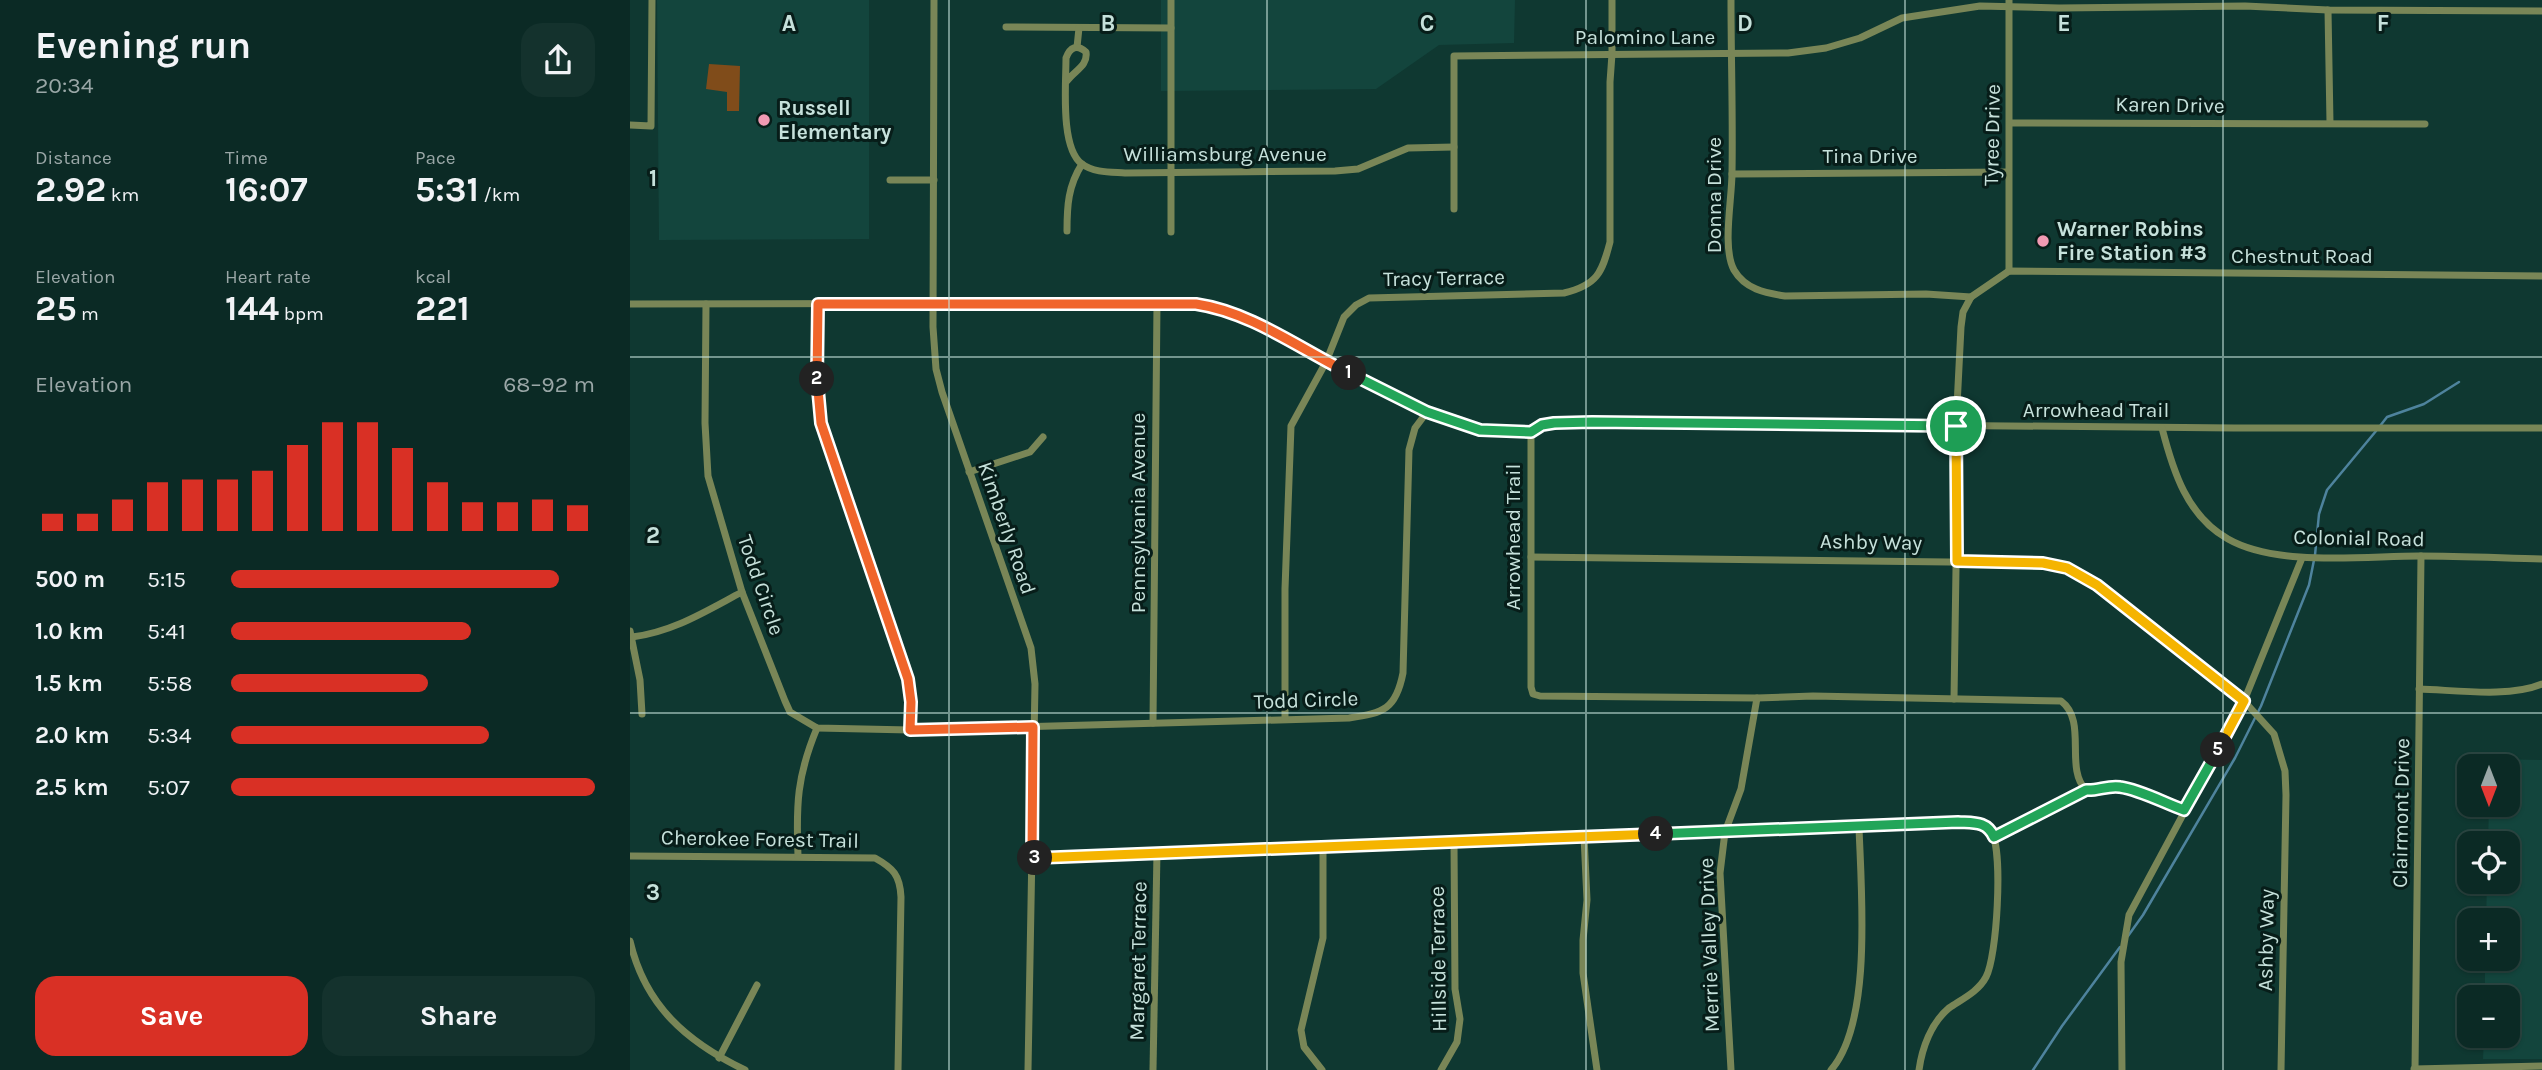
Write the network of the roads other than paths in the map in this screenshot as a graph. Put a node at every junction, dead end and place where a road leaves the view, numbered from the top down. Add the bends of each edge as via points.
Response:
1 (652, 0) edge
2 (934, 0) edge
3 (1171, 0) edge
4 (1612, 0) edge
5 (1731, 0) edge
6 (2009, 3) edge
7 (2328, 10) junction
8 (2542, 10) edge
9 (1006, 27) dead end
10 (1079, 28) junction
11 (1171, 28) junction
12 (1077, 47) junction
13 (1612, 54) junction
14 (1731, 55) junction
15 (1067, 81) junction
16 (2010, 123) junction
17 (2330, 123) junction
18 (2425, 124) dead end
19 (630, 125) edge
20 (1454, 148) junction
21 (1082, 164) junction
22 (1171, 172) junction
23 (2008, 172) junction
24 (1732, 174) junction
25 (890, 180) dead end
26 (934, 180) junction
27 (1454, 208) dead end
28 (1067, 231) dead end
29 (1171, 232) dead end
30 (2009, 271) junction
31 (2542, 276) edge
32 (1970, 297) junction
33 (1157, 303) junction
34 (630, 304) edge
35 (706, 304) junction
36 (818, 304) junction
37 (933, 305) junction
38 (1326, 362) junction
39 (1427, 412) junction
40 (1956, 426) junction
41 (2162, 428) junction
42 (2542, 428) edge
43 (1531, 432) junction
44 (1043, 437) dead end
45 (969, 472) junction
46 (2421, 556) junction
47 (1531, 557) junction
48 (2302, 558) junction
49 (2542, 559) edge
50 (1957, 561) junction
51 (742, 592) junction
52 (631, 634) edge
53 (2542, 684) edge
54 (2419, 689) junction
55 (1757, 698) junction
56 (1954, 699) junction
57 (2244, 701) junction
58 (642, 714) dead end
59 (1285, 719) junction
60 (1153, 723) junction
61 (1033, 727) junction
62 (817, 728) junction
63 (910, 730) junction
64 (2086, 790) junction
65 (2184, 810) junction
66 (1859, 827) junction
67 (1726, 832) junction
68 (1584, 836) junction
69 (1994, 837) junction
70 (1454, 843) junction
71 (1323, 846) junction
72 (1157, 852) junction
73 (630, 856) edge
74 (798, 856) junction
75 (1032, 858) junction
76 (630, 941) edge
77 (757, 985) dead end
78 (719, 1058) junction
79 (2542, 1066) edge
80 (2414, 1069) edge
81 (745, 1070) edge
82 (898, 1070) edge
83 (1028, 1070) edge
84 (1153, 1070) edge
85 (1322, 1070) edge
86 (1441, 1070) edge
87 (1597, 1070) edge
88 (1731, 1070) edge
89 (1831, 1070) edge
90 (1919, 1070) edge
91 (2122, 1070) edge
92 (2281, 1070) edge

1 - 19 street via 651,126
2 - 26 street, Kimberly Road
3 - 11 street
4 - 13 street, Tracy Terrace
5 - 14 street, Donna Drive
6 - 7 street, Palomino Lane via 2059,8
6 - 14 street, Palomino Lane via 1902,18 1826,48
6 - 16 street, Tyree Drive
7 - 8 street, Palomino Lane
7 - 17 street
9 - 10 street
10 - 11 street
10 - 12 street
11 - 22 street
12 - 15 street via 1068,51
12 - 15 street via 1086,51 1087,58
13 - 14 street, Palomino Lane
13 - 20 street, Palomino Lane via 1454,56
13 - 38 street, Tracy Terrace via 1610,242 1595,280 1564,293 1369,298 1344,317
14 - 24 street, Donna Drive
15 - 21 street via 1067,132 1070,148
16 - 17 street, Karen Drive
16 - 23 street, Tyree Drive
17 - 18 street, Karen Drive
20 - 22 street, Williamsburg Avenue via 1408,148 1358,169 1335,171
20 - 27 street
21 - 22 street, Williamsburg Avenue via 1112,172
21 - 28 street via 1070,186
22 - 29 street
23 - 24 street, Tina Drive
23 - 30 street, Tyree Drive
24 - 32 street, Donna Drive via 1729,252 1734,270 1750,288 1785,296
25 - 26 street
26 - 37 street, Kimberly Road
30 - 31 street, Chestnut Road
30 - 32 street
32 - 40 street via 1961,327
33 - 37 street
33 - 38 street via 1213,307 1269,330
33 - 60 street, Pennsylvania Avenue
34 - 35 street
35 - 36 street
35 - 51 street, Todd Circle via 708,476
36 - 37 street
36 - 63 street via 821,423 908,679
37 - 45 street, Kimberly Road via 936,369
38 - 39 street
38 - 59 street, Tracy Terrace via 1291,426
39 - 43 street via 1480,430
39 - 59 street, Todd Circle via 1415,428 1409,450 1405,637 1399,692 1391,705 1374,714
40 - 41 street, Arrowhead Trail
40 - 43 street, Arrowhead Trail via 1592,422 1554,423
40 - 50 street
41 - 42 street, Arrowhead Trail
41 - 48 street, Colonial Road via 2185,497 2214,528 2244,547
43 - 47 street, Arrowhead Trail
44 - 45 street via 1030,452
45 - 61 street, Kimberly Road via 1031,648
46 - 48 street, Colonial Road
46 - 49 street, Colonial Road
46 - 54 street, Clairmont Drive
47 - 50 street, Ashby Way
47 - 55 street, Arrowhead Trail via 1533,694
48 - 57 street
50 - 56 street
50 - 57 street, Ashby Way via 2067,568 2097,585
51 - 52 street via 673,629 654,635
51 - 62 street, Todd Circle via 790,712
52 - 58 street
53 - 54 street via 2510,690
54 - 80 street, Clairmont Drive
55 - 56 street, Arrowhead Trail
55 - 67 street, Merrie Valley Drive via 1741,789
56 - 64 street, Arrowhead Trail via 2061,701 2073,716 2078,777
57 - 65 street
57 - 92 street, Ashby Way via 2274,734 2285,771
59 - 60 street, Todd Circle
60 - 61 street, Todd Circle
61 - 63 street, Todd Circle
61 - 75 street, Kimberly Road
62 - 63 street, Todd Circle
62 - 74 street via 800,781
64 - 65 street via 2120,787
64 - 69 street
65 - 91 street via 2129,915 2121,962
66 - 67 street
66 - 69 street via 1980,823 1989,827
66 - 89 street via 1862,955 1850,1034
67 - 68 street
67 - 88 street, Merrie Valley Drive via 1720,873
68 - 70 street
68 - 87 street via 1583,973
69 - 90 street via 1996,940 1986,978 1931,1029
70 - 71 street
70 - 86 street, Hillside Terrace via 1455,989 1460,1018 1457,1042
71 - 72 street
71 - 85 street via 1323,938 1301,1030 1304,1047
72 - 75 street
72 - 84 street, Margaret Terrace
73 - 74 street, Cherokee Forest Trail
74 - 82 street, Cherokee Forest Trail via 875,858 897,874 901,897
75 - 83 street, Kimberly Road
76 - 78 street via 649,992 666,1015
77 - 78 street
78 - 81 street
79 - 80 street

